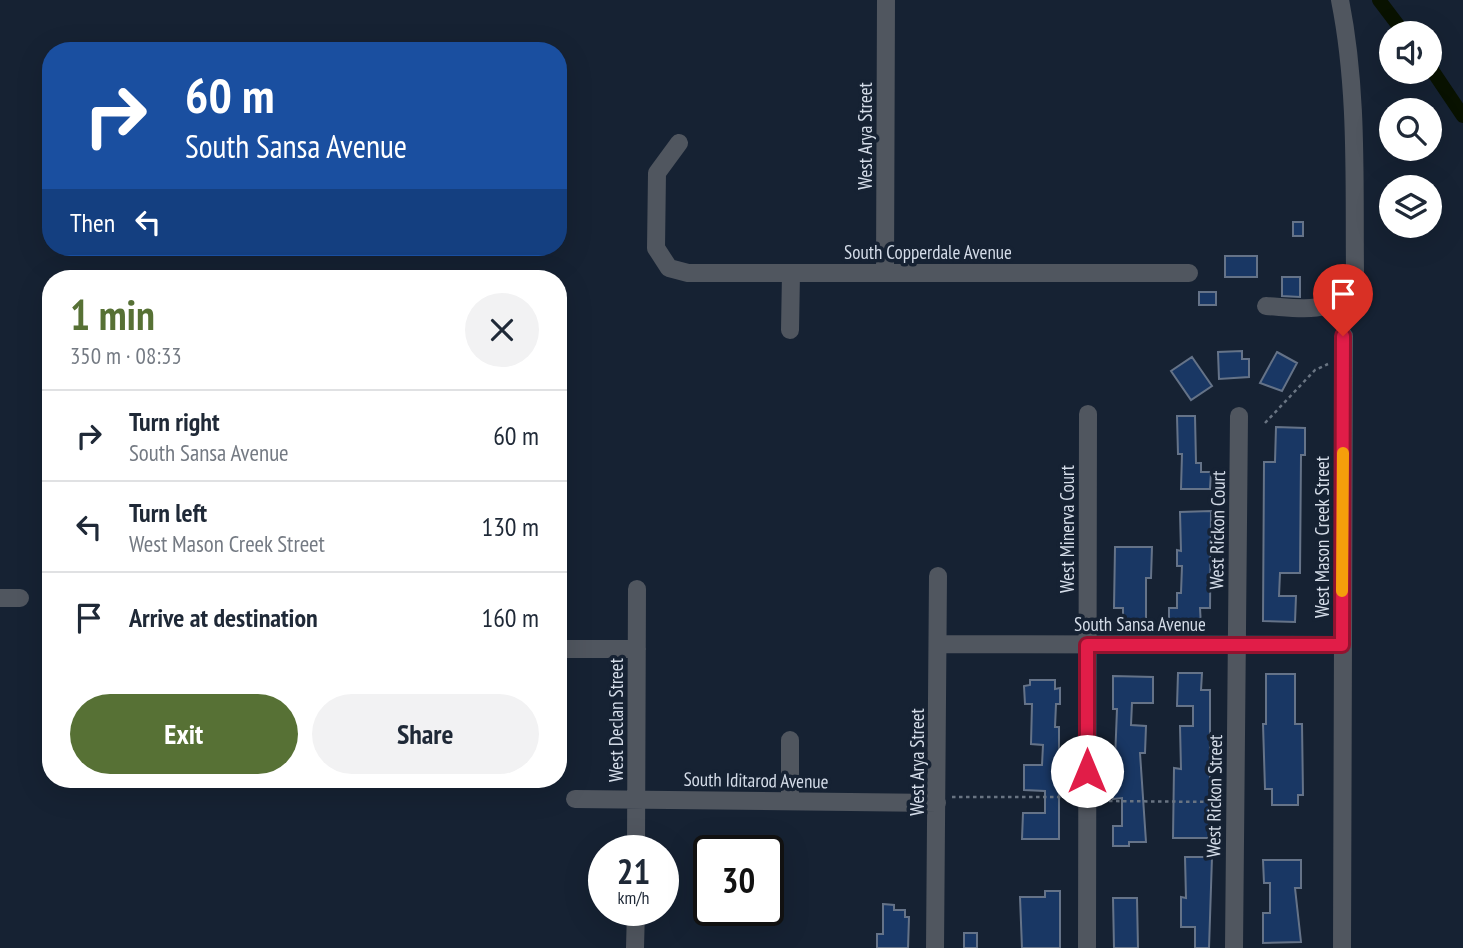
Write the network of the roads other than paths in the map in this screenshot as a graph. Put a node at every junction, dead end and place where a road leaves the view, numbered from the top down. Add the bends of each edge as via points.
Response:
1 (886, 0) edge
2 (1340, 0) edge
3 (679, 143) dead end
4 (791, 273) junction
5 (885, 273) junction
6 (1189, 273) dead end
7 (1266, 306) dead end
8 (790, 330) dead end
9 (1343, 336) dead end
10 (1088, 414) dead end
11 (1239, 416) dead end
12 (939, 576) dead end
13 (637, 589) dead end
14 (0, 598) edge
15 (20, 598) dead end
16 (938, 644) junction
17 (1087, 645) junction
18 (1237, 645) junction
19 (1342, 645) junction
20 (567, 649) edge
21 (637, 649) junction
22 (790, 740) dead end
23 (575, 799) dead end
24 (636, 800) junction
25 (790, 801) junction
26 (937, 803) junction
27 (636, 835) edge
28 (636, 926) edge
29 (635, 948) edge
30 (935, 948) edge
31 (1087, 948) edge
32 (1234, 948) edge
33 (1342, 948) edge

1 - 5 street, West Arya Street
2 - 7 street via 1354,108 1355,272 1345,293 1329,305
3 - 4 street, South Copperdale Avenue via 657,173 656,248 668,268 688,273
4 - 5 street, South Copperdale Avenue
4 - 8 street
5 - 6 street, South Copperdale Avenue
9 - 19 street, West Mason Creek Street
10 - 17 street, West Minerva Court
11 - 18 street, West Rickon Court
12 - 16 street, West Arya Street
13 - 21 street, West Declan Street
14 - 15 street
16 - 17 street, South Sansa Avenue
16 - 26 street, West Arya Street
17 - 18 street, South Sansa Avenue
17 - 31 street, West Minerva Court
18 - 19 street, South Sansa Avenue
18 - 32 street, West Rickon Street
19 - 33 street, West Mason Creek Street
20 - 21 street
21 - 24 street, West Declan Street
22 - 25 street
23 - 24 street, South Iditarod Avenue
24 - 25 street, South Iditarod Avenue
24 - 27 street, West Declan Street
25 - 26 street, South Iditarod Avenue
26 - 30 street, West Arya Street
28 - 29 street

